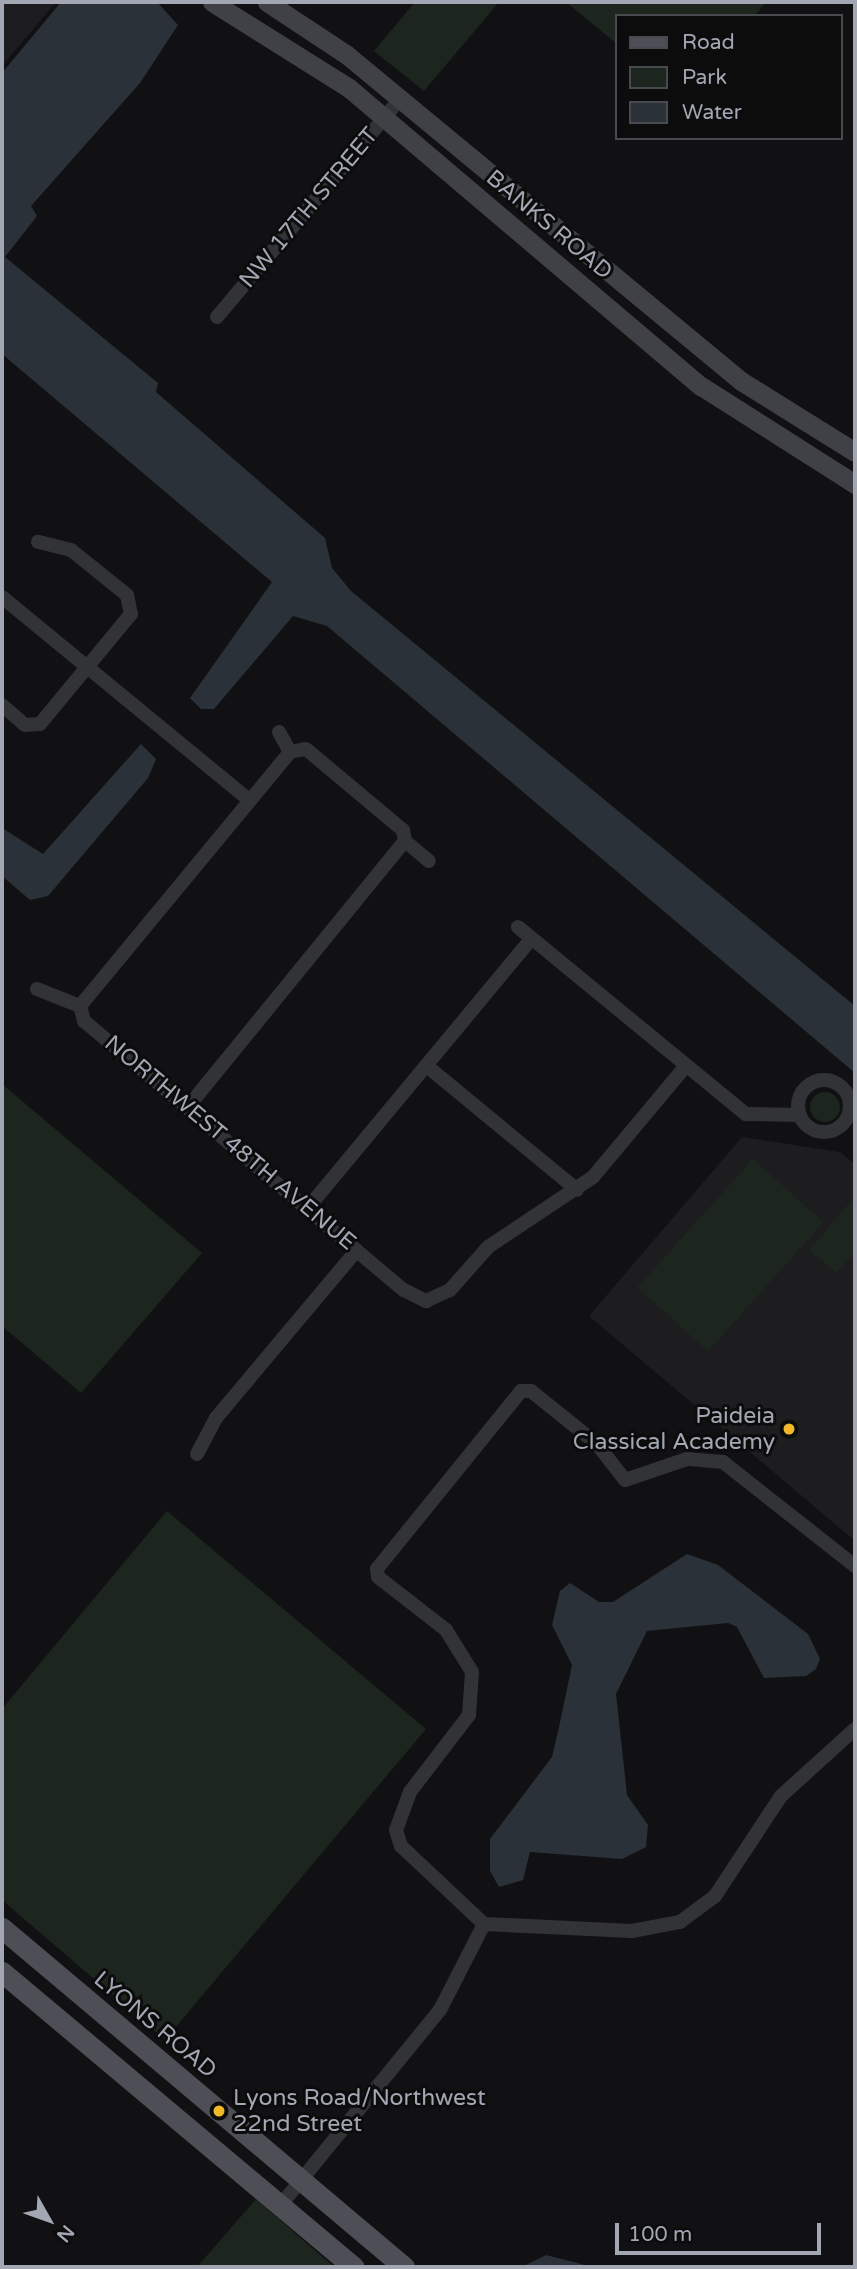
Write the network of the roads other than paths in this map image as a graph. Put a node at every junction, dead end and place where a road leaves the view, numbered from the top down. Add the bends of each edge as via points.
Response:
1 (212, 2) edge
2 (267, 2) edge
3 (401, 99) junction
4 (385, 118) junction
5 (217, 317) dead end
6 (855, 452) edge
7 (855, 484) edge
8 (38, 542) dead end
9 (2, 597) edge
10 (88, 669) junction
11 (2, 705) edge
12 (279, 732) dead end
13 (290, 752) junction
14 (248, 799) junction
15 (405, 841) junction
16 (429, 861) dead end
17 (518, 927) dead end
18 (531, 939) junction
19 (37, 989) dead end
20 (80, 1006) junction
21 (428, 1067) junction
22 (685, 1067) junction
23 (187, 1108) junction
24 (800, 1115) junction
25 (851, 1121) edge
26 (577, 1190) junction
27 (307, 1209) junction
28 (357, 1251) junction
29 (197, 1454) dead end
30 (855, 1566) edge
31 (855, 1729) edge
32 (484, 1924) junction
33 (2, 1928) edge
34 (2, 1972) edge
35 (301, 2182) junction
36 (281, 2206) junction
37 (353, 2267) edge
38 (404, 2267) edge

1 - 4 street, BANKS ROAD via 293,48
2 - 3 street, BANKS ROAD
3 - 4 street, NW 17TH STREET
3 - 6 street, BANKS ROAD via 741,381
4 - 5 street, NW 17TH STREET
4 - 7 street, BANKS ROAD via 701,386
8 - 10 street via 71,550 127,595 131,614
9 - 10 street
10 - 11 street via 40,724 25,725
10 - 14 street
12 - 13 street
13 - 14 street
13 - 15 street via 306,749 403,830
14 - 20 street
15 - 16 street
15 - 23 street
17 - 18 street
18 - 21 street
18 - 22 street
19 - 20 street
20 - 23 street, NORTHWEST 48TH AVENUE via 83,1021
21 - 26 street
21 - 27 street
22 - 24 street via 746,1114
22 - 26 street
23 - 27 street, NORTHWEST 48TH AVENUE
24 - 25 street via 820,1132
24 - 25 street via 800,1093 823,1079 846,1091
26 - 28 street, NORTHWEST 48TH AVENUE via 518,1225 450,1290 426,1301
27 - 28 street, NORTHWEST 48TH AVENUE
28 - 29 street via 216,1418
30 - 32 street via 723,1462 687,1459 625,1480 597,1444 531,1391 521,1391 377,1569 455,1640 472,1672 469,1715 410,1792 396,1830 401,1846
31 - 32 street via 782,1796 715,1896 680,1922 632,1931
32 - 35 street via 440,2010
33 - 35 main road, LYONS ROAD
34 - 36 main road
35 - 36 street
35 - 38 main road, LYONS ROAD
36 - 37 main road

